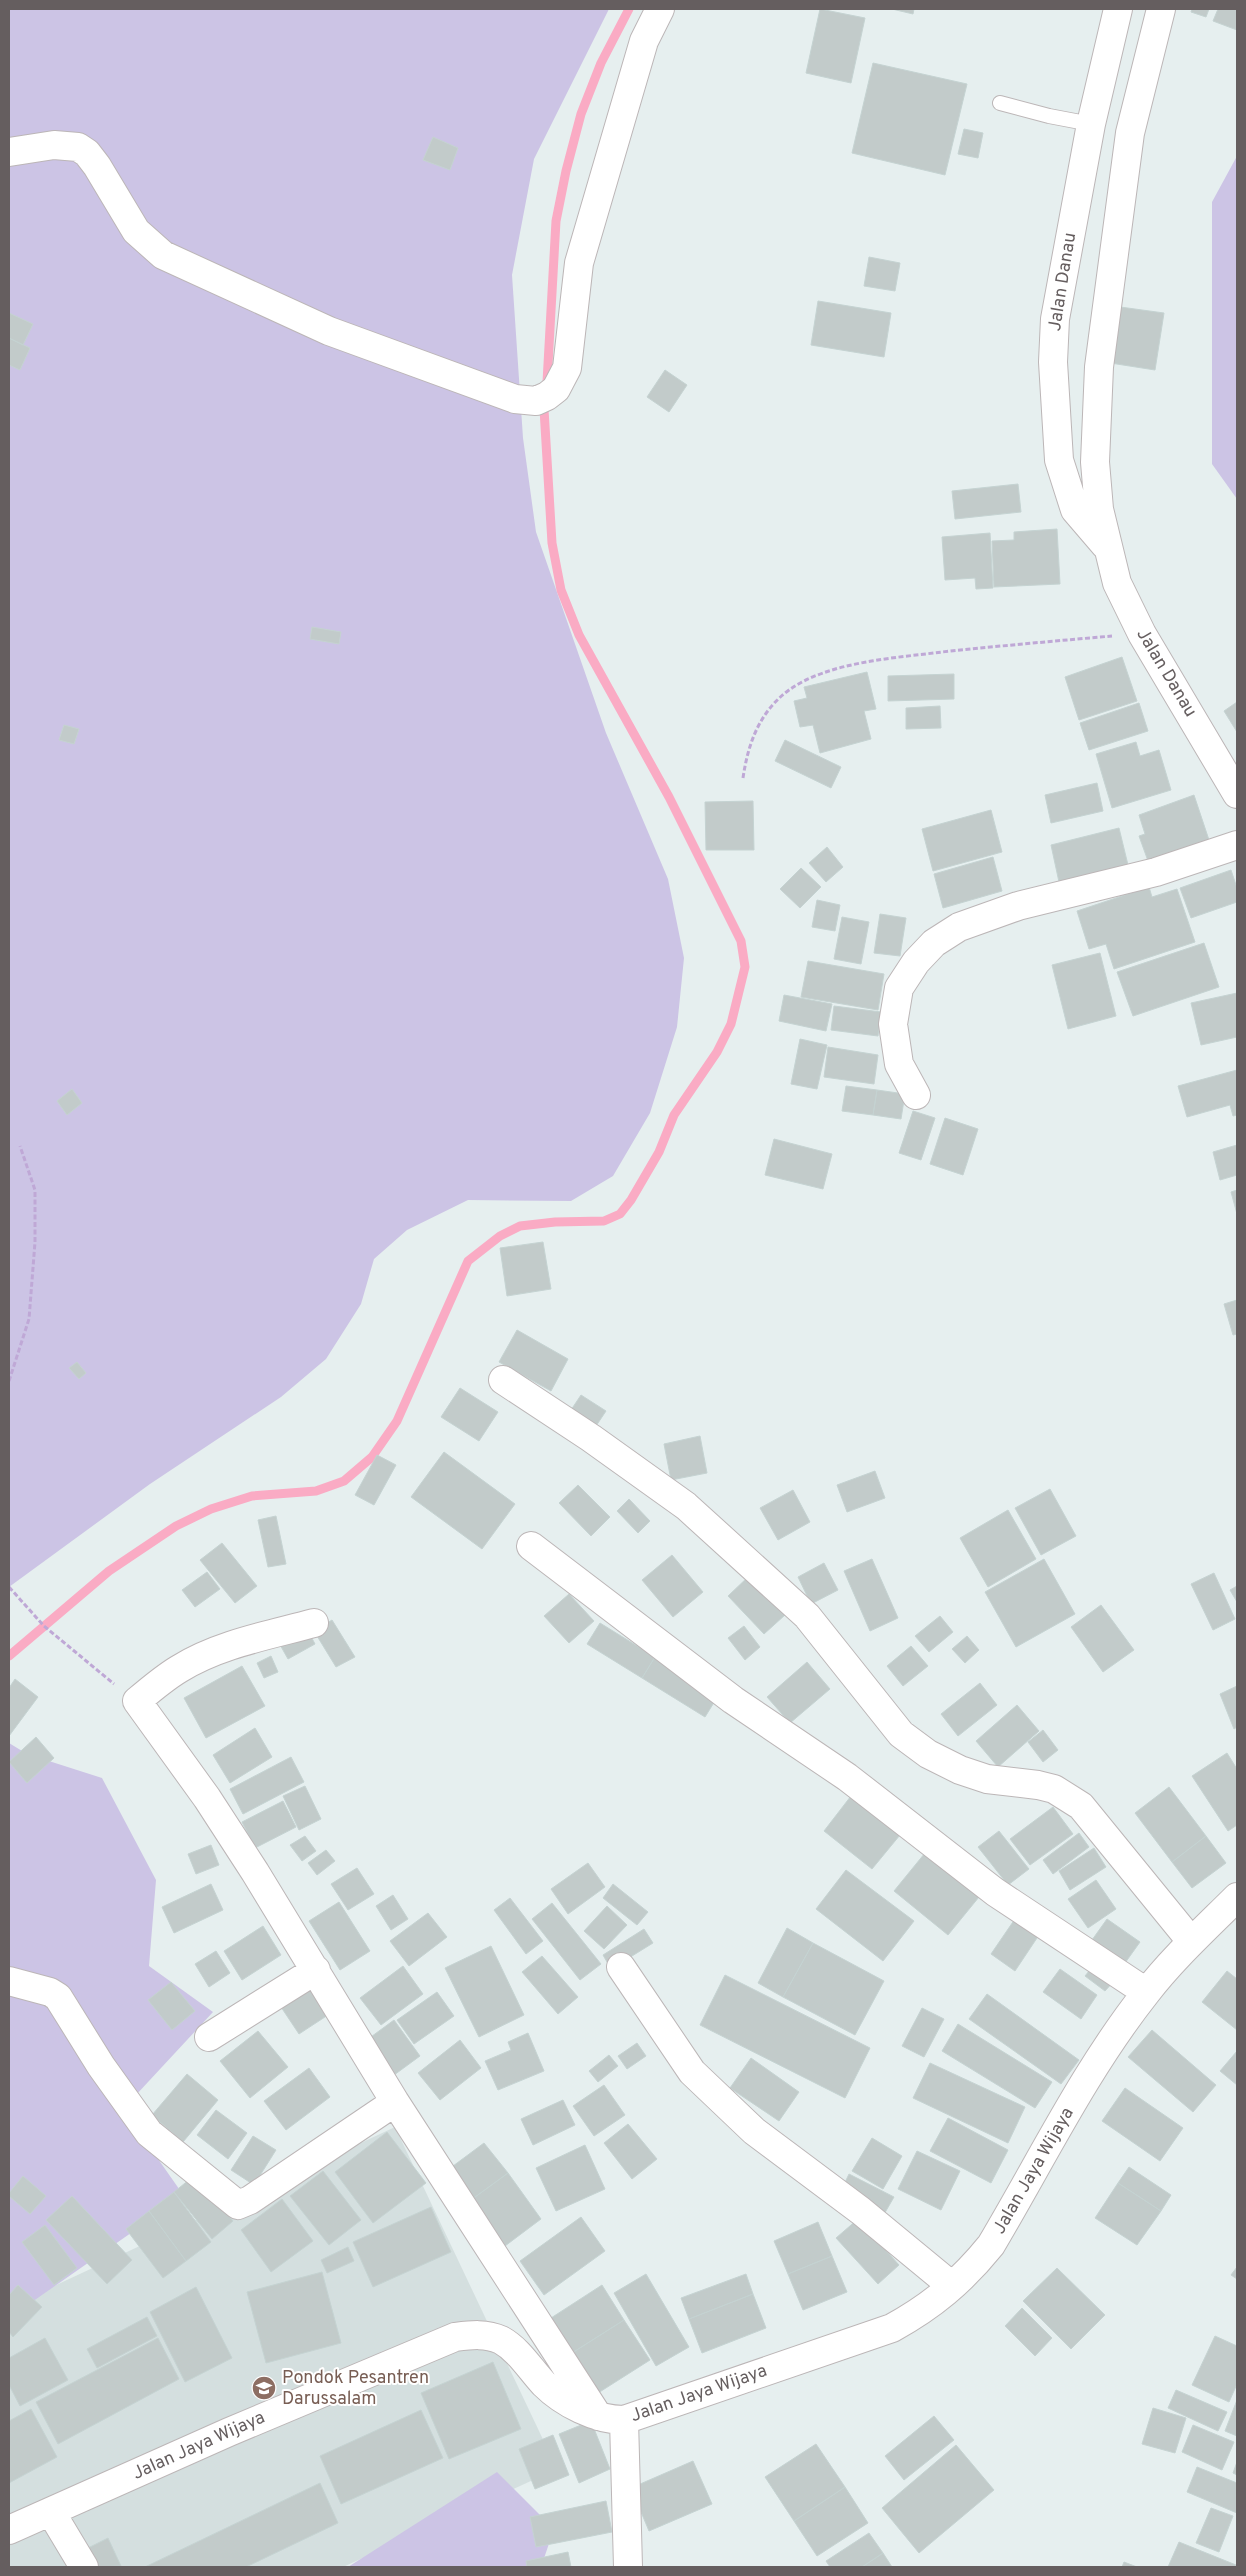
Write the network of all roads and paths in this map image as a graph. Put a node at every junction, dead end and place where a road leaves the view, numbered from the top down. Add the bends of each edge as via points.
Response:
1 (660, 9) edge
2 (1118, 9) edge
3 (1161, 9) edge
4 (1000, 103) dead end
5 (1092, 124) junction
6 (9, 152) edge
7 (1106, 546) junction
8 (1142, 634) junction
9 (743, 778) dead end
10 (1237, 794) edge
11 (1237, 845) edge
12 (916, 1095) dead end
13 (20, 1146) dead end
14 (503, 1380) dead end
15 (9, 1381) edge
16 (531, 1546) dead end
17 (9, 1587) edge
18 (314, 1623) dead end
19 (137, 1701) junction
20 (1237, 1897) edge
21 (1192, 1941) junction
22 (621, 1967) dead end
23 (316, 1970) junction
24 (9, 1981) edge
25 (1146, 1992) junction
26 (209, 2037) dead end
27 (395, 2102) junction
28 (952, 2286) junction
29 (611, 2418) junction
30 (51, 2512) junction
31 (9, 2530) edge
32 (84, 2567) edge
33 (628, 2567) edge

1 - 6 street via 644,41 579,263 567,368 556,389 536,401 515,399 329,331 163,255 136,231 98,166 78,148 54,145
2 - 5 street, Jalan Danau
3 - 7 street, Jalan Danau via 1130,133 1099,367 1096,462 1099,509
4 - 5 lane
5 - 7 street, Jalan Danau via 1055,319 1053,362 1058,460 1075,510
7 - 8 street, Jalan Danau via 1116,584
8 - 9 path via 903,657 814,676 788,691 759,723 747,750
8 - 10 street, Jalan Danau
11 - 12 street via 1156,872 1018,906 958,927 934,943 916,962 899,988 893,1024 899,1064
13 - 15 path via 35,1190 35,1242 29,1318
14 - 21 street via 686,1506 807,1616 901,1734 928,1754 987,1779 1054,1789 1081,1806
16 - 25 street via 733,1700 847,1776 995,1892
17 - 19 path via 44,1626
18 - 19 street via 201,1658 181,1668
19 - 23 street via 207,1798
20 - 21 street, Jalan Jaya Wijaya
21 - 25 street, Jalan Jaya Wijaya
22 - 28 street via 692,2072 754,2131 861,2211
23 - 26 street
23 - 27 street
24 - 27 street via 58,1997 101,2066 149,2133 238,2205
25 - 28 street, Jalan Jaya Wijaya via 1114,2037 991,2245
27 - 29 street
28 - 29 street, Jalan Jaya Wijaya via 924,2310 892,2328
29 - 30 street, Jalan Jaya Wijaya via 558,2396 515,2350 500,2340 486,2336 455,2337 229,2432
29 - 33 street
30 - 31 street, Jalan Jaya Wijaya
30 - 32 street

